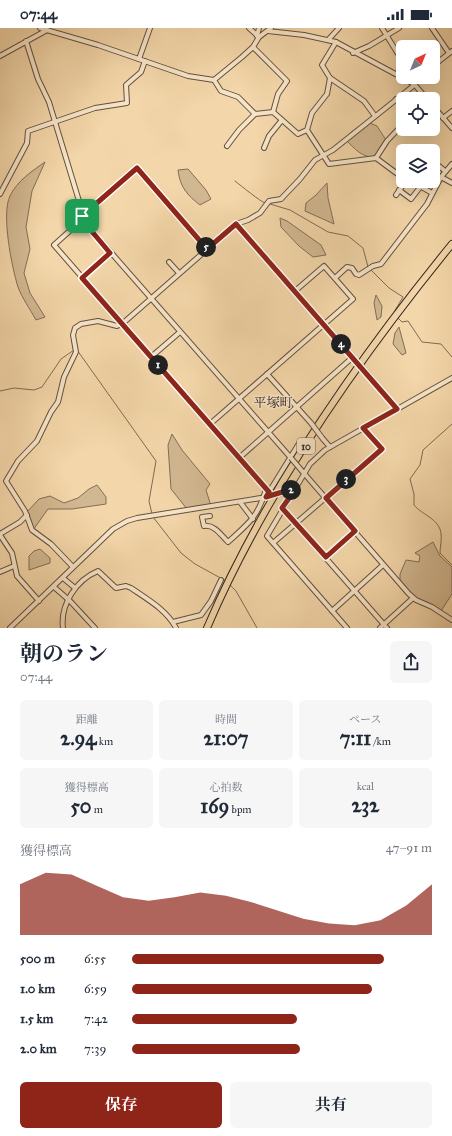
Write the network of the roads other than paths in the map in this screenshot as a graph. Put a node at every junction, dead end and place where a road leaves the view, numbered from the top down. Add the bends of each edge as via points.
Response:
1 (40, 28) edge
2 (150, 28) edge
3 (249, 28) edge
4 (259, 28) edge
5 (271, 28) edge
6 (339, 28) edge
7 (382, 28) edge
8 (399, 28) edge
9 (432, 28) edge
10 (50, 30) edge
11 (266, 32) junction
12 (387, 35) junction
13 (258, 36) junction
14 (328, 40) junction
15 (26, 41) junction
16 (336, 42) junction
17 (253, 47) junction
18 (396, 50) edge
19 (450, 52) edge
20 (353, 53) junction
21 (0, 56) edge
22 (139, 59) junction
23 (440, 60) edge
24 (146, 61) junction
25 (396, 74) edge
26 (330, 78) junction
27 (214, 80) junction
28 (413, 84) edge
29 (415, 84) edge
30 (404, 92) edge
31 (421, 92) edge
32 (396, 99) edge
33 (452, 111) edge
34 (273, 112) junction
35 (255, 114) junction
36 (440, 114) edge
37 (375, 116) junction
38 (443, 118) junction
39 (282, 120) junction
40 (55, 121) junction
41 (452, 128) edge
42 (307, 130) junction
43 (396, 132) edge
44 (227, 146) dead end
45 (264, 148) dead end
46 (324, 156) junction
47 (376, 158) junction
48 (452, 164) edge
49 (440, 167) edge
50 (445, 171) junction
51 (396, 173) edge
52 (441, 177) junction
53 (452, 184) edge
54 (420, 188) edge
55 (424, 188) edge
56 (399, 190) joint
57 (432, 193) junction
58 (0, 194) edge
59 (396, 195) dead end
60 (82, 217) junction
61 (236, 224) junction
62 (452, 244) edge
63 (207, 249) junction
64 (110, 253) junction
65 (169, 262) dead end
66 (179, 273) junction
67 (82, 278) junction
68 (335, 278) junction
69 (295, 291) junction
70 (150, 298) junction
71 (122, 324) junction
72 (324, 324) junction
73 (180, 332) junction
74 (151, 357) junction
75 (354, 359) junction
76 (267, 374) junction
77 (452, 378) edge
78 (238, 399) junction
79 (296, 408) junction
80 (397, 409) junction
81 (210, 424) junction
82 (363, 428) junction
83 (268, 432) junction
84 (298, 445) dead end
85 (330, 446) junction
86 (239, 458) junction
87 (290, 458) junction
88 (303, 472) junction
89 (0, 479) edge
90 (7, 480) junction
91 (292, 489) junction
92 (267, 494) junction
93 (326, 498) junction
94 (240, 502) junction
95 (282, 508) junction
96 (27, 515) junction
97 (210, 516) dead end
98 (253, 519) junction
99 (296, 523) junction
100 (355, 531) junction
101 (0, 534) edge
102 (273, 543) junction
103 (326, 557) junction
104 (383, 565) junction
105 (14, 566) junction
106 (73, 567) junction
107 (0, 572) edge
108 (62, 578) junction
109 (220, 580) dead end
110 (54, 586) junction
111 (75, 588) junction
112 (355, 590) junction
113 (224, 591) junction
114 (413, 598) junction
115 (68, 600) junction
116 (38, 601) junction
117 (332, 610) junction
118 (452, 620) edge
119 (173, 622) junction
120 (386, 626) edge
121 (10, 628) edge
122 (63, 628) edge
123 (95, 628) edge
124 (176, 628) edge
125 (207, 628) edge
126 (211, 628) edge
127 (347, 628) edge
128 (380, 628) edge

1 - 10 street
2 - 22 street
3 - 13 street
4 - 13 street
5 - 11 street
6 - 14 street
7 - 12 street
8 - 12 street
9 - 19 street
10 - 15 street
10 - 22 street
11 - 13 street
11 - 14 street via 277,31
12 - 18 street
12 - 20 street
13 - 17 street
14 - 16 street
15 - 21 street
15 - 40 street via 35,72 46,93
16 - 20 street
16 - 26 street via 322,65
17 - 27 street
17 - 34 street via 287,81 278,94
19 - 23 street
20 - 25 street
22 - 24 street
24 - 27 street via 188,76
24 - 40 street via 141,72 126,85 129,100 127,103 95,108
26 - 37 street via 364,102
26 - 42 street via 327,94 312,113
27 - 35 street via 221,91 238,97
28 - 30 street
29 - 31 street
32 - 37 street
33 - 38 street
34 - 35 street
34 - 39 street
35 - 44 street
36 - 38 street
37 - 46 street
38 - 41 street
39 - 42 street via 298,134
39 - 45 street via 269,136
40 - 58 street via 28,131 27,143
40 - 60 street
42 - 46 street
43 - 47 street
46 - 47 street via 329,164
46 - 61 street via 315,160 281,199 269,201 257,215
47 - 51 street
48 - 50 street
49 - 50 street
50 - 52 street
52 - 53 street
52 - 57 street
54 - 56 street via 412,199
55 - 57 street
56 - 59 street
57 - 68 street via 427,204 381,264 359,275 347,267
60 - 63 street via 137,168
60 - 64 street
60 - 67 street via 54,244
61 - 63 street
61 - 69 street
62 - 113 highway, 10 via 391,321 343,390 272,502
63 - 66 street
64 - 67 street
64 - 70 street
65 - 66 street
66 - 70 street
67 - 71 street
68 - 69 street via 324,266
68 - 72 street via 353,299
69 - 72 street
70 - 71 street
70 - 73 street
71 - 74 street
71 - 90 street via 117,326 98,321 79,324 74,331 75,350 64,377 58,402 39,437 16,464
72 - 75 street
72 - 76 street
73 - 74 street
73 - 78 street
74 - 81 street
75 - 79 street
75 - 80 street, bridge
76 - 78 street
76 - 79 street
77 - 80 street
78 - 81 street
78 - 83 street
79 - 83 street
79 - 85 street, bridge
80 - 82 street
81 - 86 street
82 - 85 street
82 - 93 street via 382,449
83 - 86 street
83 - 87 street
84 - 87 street
85 - 88 street
86 - 92 street
87 - 88 street, bridge
87 - 92 street
88 - 91 street via 298,484
88 - 93 street
89 - 90 street
90 - 96 street
91 - 92 street, bridge
91 - 95 street via 292,494
92 - 94 street
92 - 98 street
93 - 99 street
93 - 100 street
94 - 98 street
94 - 106 street via 132,519 116,527
95 - 99 street
95 - 102 street via 266,536
96 - 101 street via 18,524
96 - 106 street via 32,530 51,544
97 - 98 street via 202,517 204,526 213,527 228,542
99 - 102 street
99 - 103 street
100 - 103 street
100 - 104 street
101 - 105 street via 12,553
102 - 117 street
103 - 112 street
104 - 112 street
104 - 114 street
105 - 107 street
105 - 116 street via 20,580
106 - 108 street
108 - 110 street
108 - 111 street
109 - 119 street via 211,601 201,615
110 - 115 street
110 - 116 street
111 - 115 street
111 - 119 street via 98,571 116,588 128,587 133,590 160,609
112 - 117 street
112 - 120 street
113 - 125 highway, 10
113 - 126 highway
114 - 118 street
114 - 120 street
115 - 122 street via 62,618
115 - 123 street
116 - 121 street
117 - 127 street
119 - 124 street
120 - 128 street

